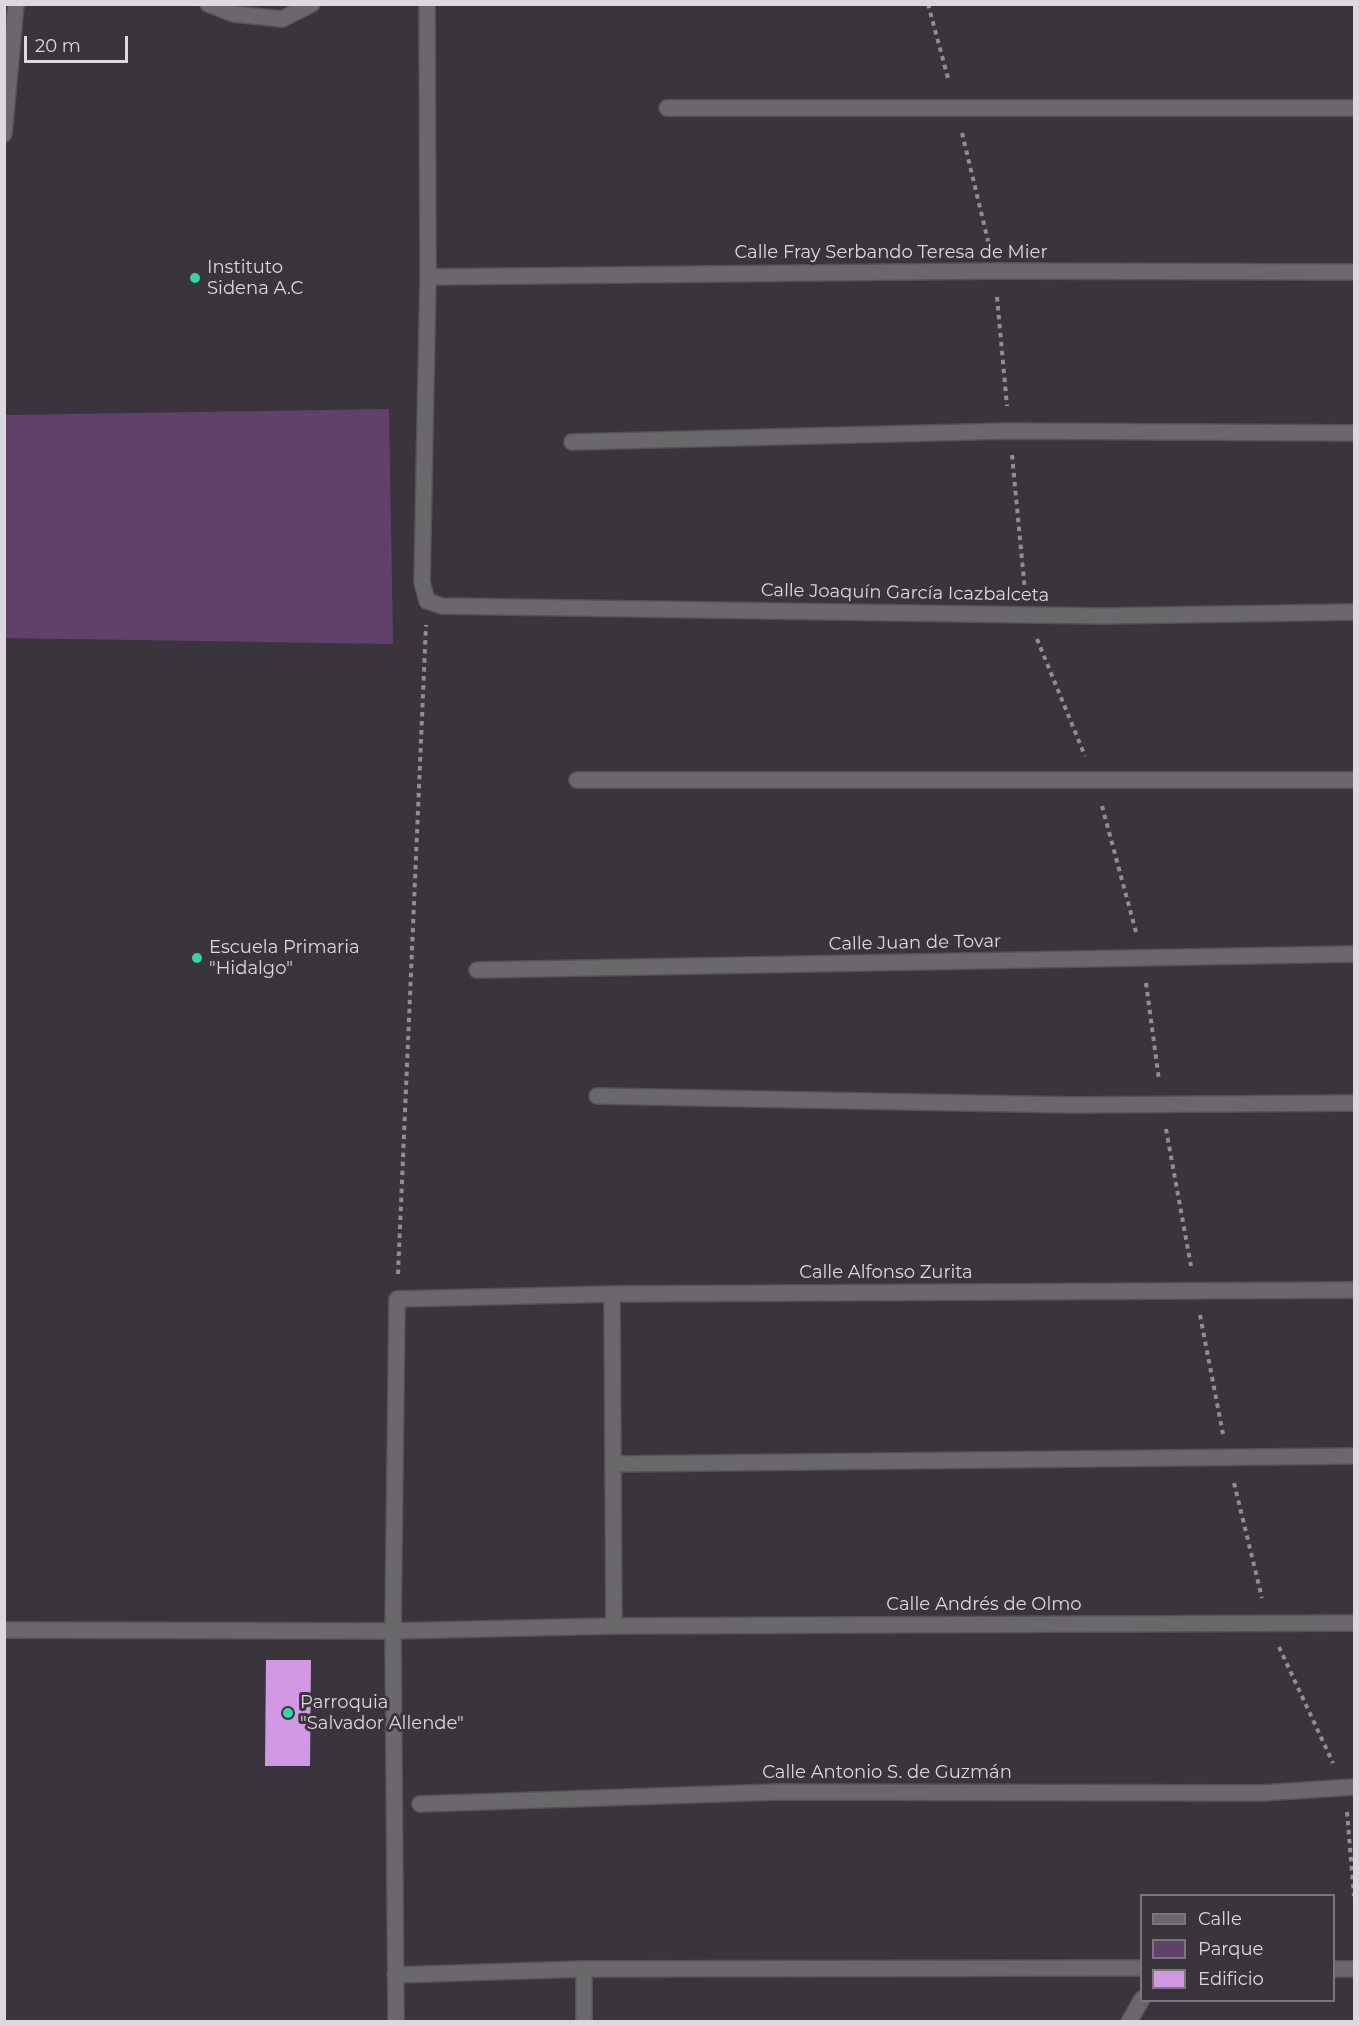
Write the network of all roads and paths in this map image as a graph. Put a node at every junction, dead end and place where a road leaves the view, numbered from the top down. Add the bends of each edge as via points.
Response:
1 (16, 4) edge
2 (208, 4) edge
3 (312, 4) edge
4 (427, 4) edge
5 (928, 4) edge
6 (667, 108) dead end
7 (1354, 108) edge
8 (957, 109) junction
9 (4, 134) edge
10 (995, 271) junction
11 (1354, 272) edge
12 (428, 277) junction
13 (1010, 431) junction
14 (1354, 433) edge
15 (572, 442) dead end
16 (427, 601) junction
17 (1354, 612) edge
18 (1027, 615) junction
19 (577, 780) dead end
20 (1095, 780) junction
21 (1354, 780) edge
22 (1354, 954) edge
23 (1143, 958) junction
24 (477, 970) dead end
25 (597, 1096) dead end
26 (1354, 1103) edge
27 (1162, 1104) junction
28 (1354, 1290) edge
29 (1195, 1291) junction
30 (612, 1294) junction
31 (397, 1299) junction
32 (1354, 1456) edge
33 (1228, 1457) junction
34 (613, 1464) junction
35 (1268, 1623) junction
36 (1354, 1623) edge
37 (614, 1626) junction
38 (4, 1630) edge
39 (393, 1631) junction
40 (1350, 1788) edge
41 (420, 1804) dead end
42 (1354, 1896) edge
43 (1140, 1968) edge
44 (584, 1969) junction
45 (1335, 1969) edge
46 (1354, 1969) edge
47 (395, 1975) junction
48 (1140, 2002) edge
49 (396, 2022) edge
50 (584, 2022) edge
51 (1129, 2022) edge

1 - 9 street
2 - 3 street via 234,14 282,19
4 - 12 street
5 - 8 path
6 - 8 street
7 - 8 street
8 - 10 path
10 - 11 street, Calle Fray Serbando Teresa de Mier
10 - 12 street, Calle Fray Serbando Teresa de Mier
10 - 13 path
12 - 16 street via 422,582
13 - 14 street
13 - 15 street
13 - 18 path
16 - 18 street, Calle Joaquín García Icazbalceta via 454,607
16 - 31 path
17 - 18 street, Calle Joaquín García Icazbalceta
18 - 20 path
19 - 20 street
20 - 21 street
20 - 23 path
22 - 23 street, Calle Juan de Tovar
23 - 24 street, Calle Juan de Tovar
23 - 27 path
25 - 27 street
26 - 27 street
27 - 29 path
28 - 29 street, Calle Alfonso Zurita
29 - 30 street, Calle Alfonso Zurita
29 - 33 path
30 - 31 street, Calle Alfonso Zurita
30 - 34 street
31 - 39 street
32 - 33 street
33 - 34 street
33 - 35 path
34 - 37 street
35 - 36 street, Calle Andrés de Olmo
35 - 37 street, Calle Andrés de Olmo
35 - 40 path
37 - 39 street, Calle Andrés de Olmo
38 - 39 street, Calle Andrés de Olmo
39 - 47 street
40 - 41 street, Calle Antonio S. de Guzmán via 1261,1793 778,1792
40 - 42 path
43 - 44 street
44 - 47 street
44 - 50 street
45 - 46 street
47 - 49 street
48 - 51 street

